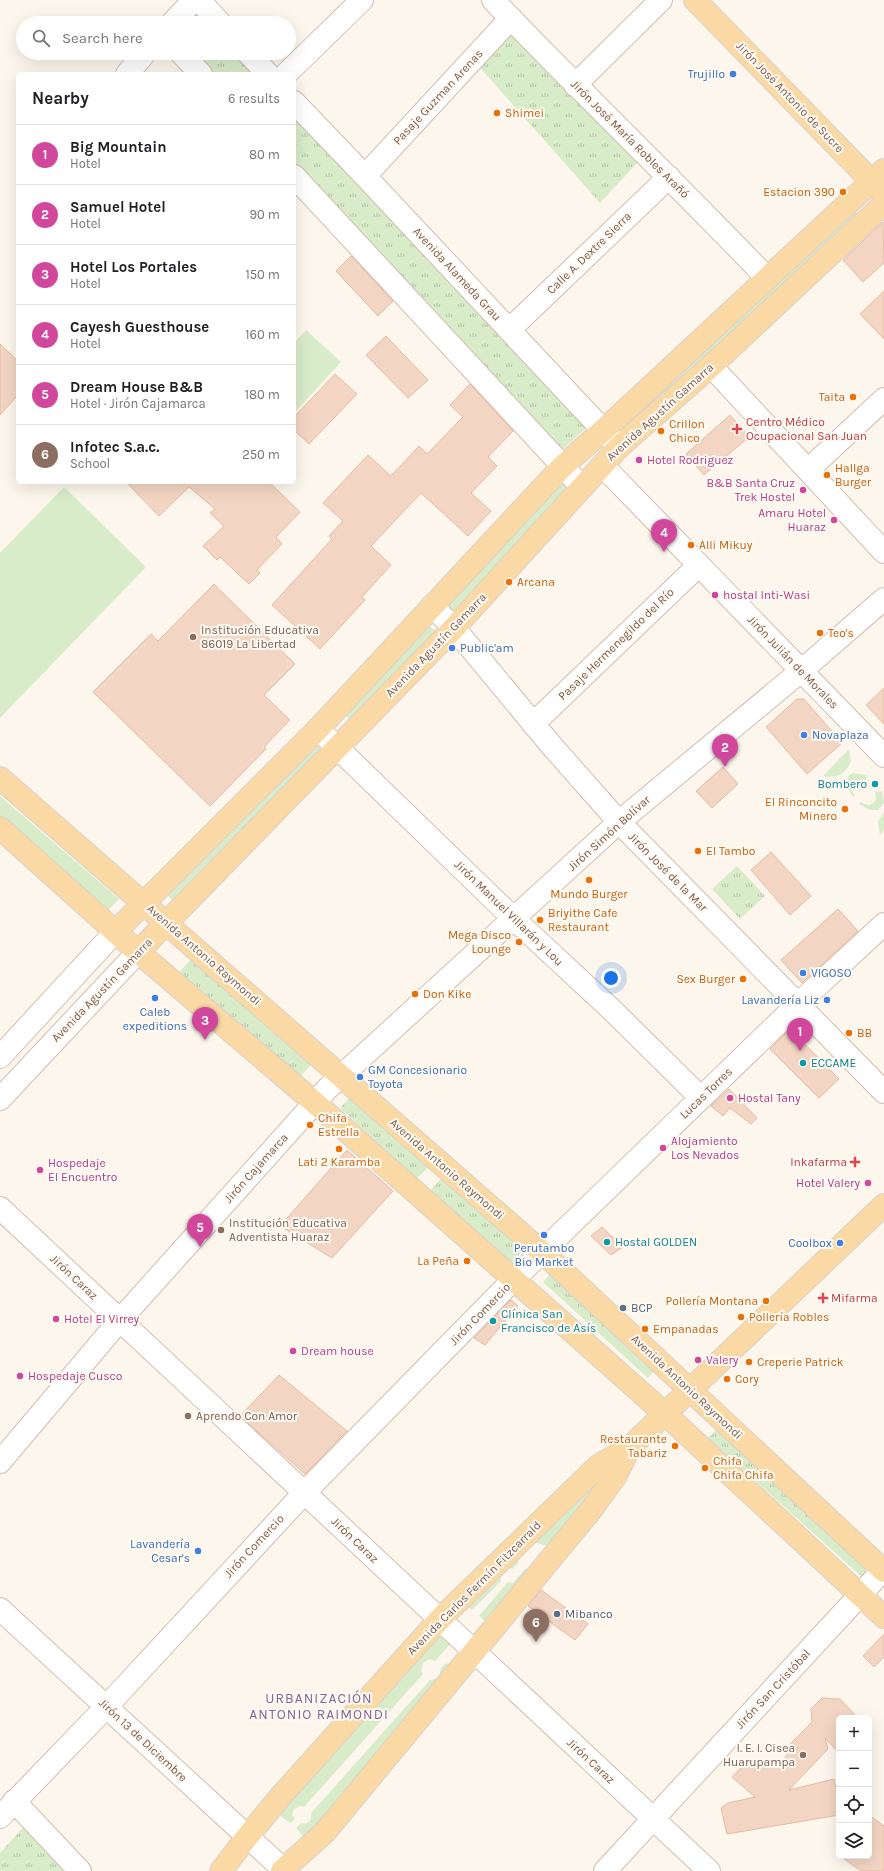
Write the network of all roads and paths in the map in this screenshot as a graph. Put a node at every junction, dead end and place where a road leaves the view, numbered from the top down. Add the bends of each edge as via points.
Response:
1 (194, 0) edge
2 (199, 0) edge
3 (362, 0) edge
4 (494, 0) edge
5 (662, 0) edge
6 (695, 0) edge
7 (179, 16) edge
8 (214, 16) edge
9 (511, 18) junction
10 (139, 60) edge
11 (188, 60) edge
12 (255, 60) edge
13 (129, 72) edge
14 (199, 72) edge
15 (266, 72) edge
16 (288, 72) edge
17 (575, 85) junction
18 (296, 104) edge
19 (366, 176) junction
20 (670, 177) junction
21 (296, 178) edge
22 (880, 182) edge
23 (884, 204) edge
24 (768, 278) junction
25 (509, 330) junction
26 (710, 366) junction
27 (884, 399) edge
28 (604, 430) junction
29 (619, 447) junction
30 (602, 465) junction
31 (562, 467) junction
32 (808, 470) junction
33 (582, 487) junction
34 (884, 552) edge
35 (699, 565) junction
36 (884, 599) edge
37 (432, 606) junction
38 (454, 628) junction
39 (801, 671) junction
40 (533, 724) junction
41 (318, 729) junction
42 (338, 747) junction
43 (884, 756) edge
44 (0, 778) edge
45 (619, 822) junction
46 (0, 828) edge
47 (144, 903) junction
48 (514, 919) junction
49 (166, 922) junction
50 (884, 924) edge
51 (115, 932) junction
52 (138, 952) junction
53 (798, 1004) junction
54 (1, 1053) edge
55 (342, 1075) junction
56 (20, 1076) junction
57 (884, 1092) edge
58 (701, 1098) junction
59 (0, 1099) edge
60 (314, 1102) junction
61 (884, 1205) edge
62 (0, 1208) edge
63 (542, 1252) junction
64 (513, 1280) junction
65 (120, 1320) junction
66 (690, 1390) junction
67 (664, 1413) junction
68 (630, 1447) junction
69 (0, 1462) edge
70 (305, 1492) junction
71 (884, 1570) edge
72 (859, 1595) junction
73 (0, 1609) edge
74 (884, 1618) edge
75 (439, 1620) junction
76 (474, 1652) junction
77 (107, 1706) junction
78 (7, 1809) edge
79 (653, 1818) junction
80 (247, 1837) junction
81 (80, 1871) edge
82 (221, 1871) edge
83 (283, 1871) edge
84 (605, 1871) edge
85 (709, 1871) edge

1 - 7 street
2 - 8 street
3 - 16 street
4 - 9 street, Jirón José María Robles Arañó
5 - 17 street
6 - 22 main road, Jirón José Antonio de Sucre
9 - 17 street, Jirón José María Robles Arañó
9 - 19 street, Pasaje Guzman Arenas
10 - 13 street
11 - 14 street
12 - 15 street
17 - 20 street, Jirón José María Robles Arañó
18 - 19 street, Avenida Alameda Grau
19 - 25 street, Avenida Alameda Grau
20 - 24 street, Jirón José María Robles Arañó
20 - 25 street, Calle A. Dextre Sierra
21 - 31 street
22 - 24 main road, Avenida Agustín Gamarra
23 - 26 main road, Avenida Agustín Gamarra
24 - 28 main road, Avenida Agustín Gamarra
25 - 28 street, Avenida Alameda Grau
26 - 29 main road, Avenida Agustín Gamarra
26 - 32 street
27 - 32 street
28 - 29 street, Avenida Alameda Grau
28 - 31 main road, Avenida Agustín Gamarra
29 - 30 main road, Avenida Agustín Gamarra
30 - 33 main road, Avenida Agustín Gamarra
30 - 35 street, Jirón Julián de Morales
31 - 33 street
31 - 37 main road, Avenida Agustín Gamarra
32 - 34 street
33 - 38 main road, Avenida Agustín Gamarra
35 - 39 street, Jirón Julián de Morales
35 - 40 street, Pasaje Hermenegildo del Río
36 - 39 street, Jirón Simón Bolívar
37 - 38 street, Jirón José de la Mar
37 - 41 main road, Avenida Agustín Gamarra
38 - 40 street, Jirón José de la Mar
38 - 42 main road, Avenida Agustín Gamarra
39 - 43 street, Jirón Julián de Morales
39 - 45 street, Jirón Simón Bolívar
40 - 45 street, Jirón José de la Mar
41 - 42 street, Jirón Manuel Villarán y Lou
41 - 47 main road, Avenida Agustín Gamarra
42 - 48 street, Jirón Manuel Villarán y Lou
42 - 49 main road, Avenida Agustín Gamarra
44 - 47 main road, Avenida Antonio Raymondi
45 - 48 street, Jirón Simón Bolívar
45 - 53 street, Jirón José de la Mar
46 - 51 main road
47 - 49 main road, Avenida Antonio Raymondi
47 - 51 main road, Avenida Agustín Gamarra
48 - 55 street, Jirón Simón Bolívar
48 - 58 street, Jirón Manuel Villarán y Lou via 612,1010
49 - 52 main road, Avenida Agustín Gamarra
49 - 55 main road, Avenida Antonio Raymondi
50 - 53 street, Lucas Torres
51 - 52 main road
51 - 54 street, Avenida Agustín Gamarra
52 - 56 street, Avenida Agustín Gamarra
52 - 60 main road
53 - 57 street, Jirón José de la Mar
53 - 58 street, Lucas Torres
54 - 56 street
55 - 60 street, Jirón Cajamarca
55 - 63 main road, Avenida Antonio Raymondi
56 - 59 street, Avenida Agustín Gamarra
58 - 63 street, Lucas Torres
60 - 64 main road
60 - 65 street, Jirón Cajamarca
61 - 66 main road, Avenida Carlos Fermín Fitzcarrald
62 - 65 street, Jirón Caraz
63 - 64 street, Lucas Torres
63 - 66 main road, Avenida Antonio Raymondi
64 - 67 main road
64 - 70 street, Jirón Comercio
65 - 69 street, Jirón Cajamarca
65 - 70 street, Jirón Caraz
66 - 67 main road, Avenida Carlos Fermín Fitzcarrald
66 - 71 main road, Avenida Antonio Raymondi
67 - 68 main road, Avenida Carlos Fermín Fitzcarrald
67 - 72 main road
68 - 75 main road, Avenida Carlos Fermín Fitzcarrald via 598,1466
68 - 76 main road, Avenida Carlos Fermín Fitzcarrald via 615,1477 591,1510
70 - 75 street, Jirón Caraz
70 - 77 street, Jirón Comercio
71 - 72 street, Jirón San Cristóbal
72 - 74 main road
72 - 79 street, Jirón San Cristóbal
73 - 77 street, Jirón 13 de Diciembre
75 - 76 street, Jirón Caraz
75 - 80 main road, Avenida Carlos Fermín Fitzcarrald
76 - 79 street, Jirón Caraz
76 - 83 main road, Avenida Carlos Fermín Fitzcarrald via 325,1832
77 - 78 street, Jirón Comercio
77 - 80 street, Jirón 13 de Diciembre
78 - 81 street
79 - 84 street, Jirón San Cristóbal
79 - 85 street, Jirón Caraz
80 - 82 main road, Avenida Carlos Fermín Fitzcarrald
80 - 83 street, Jirón 13 de Diciembre

